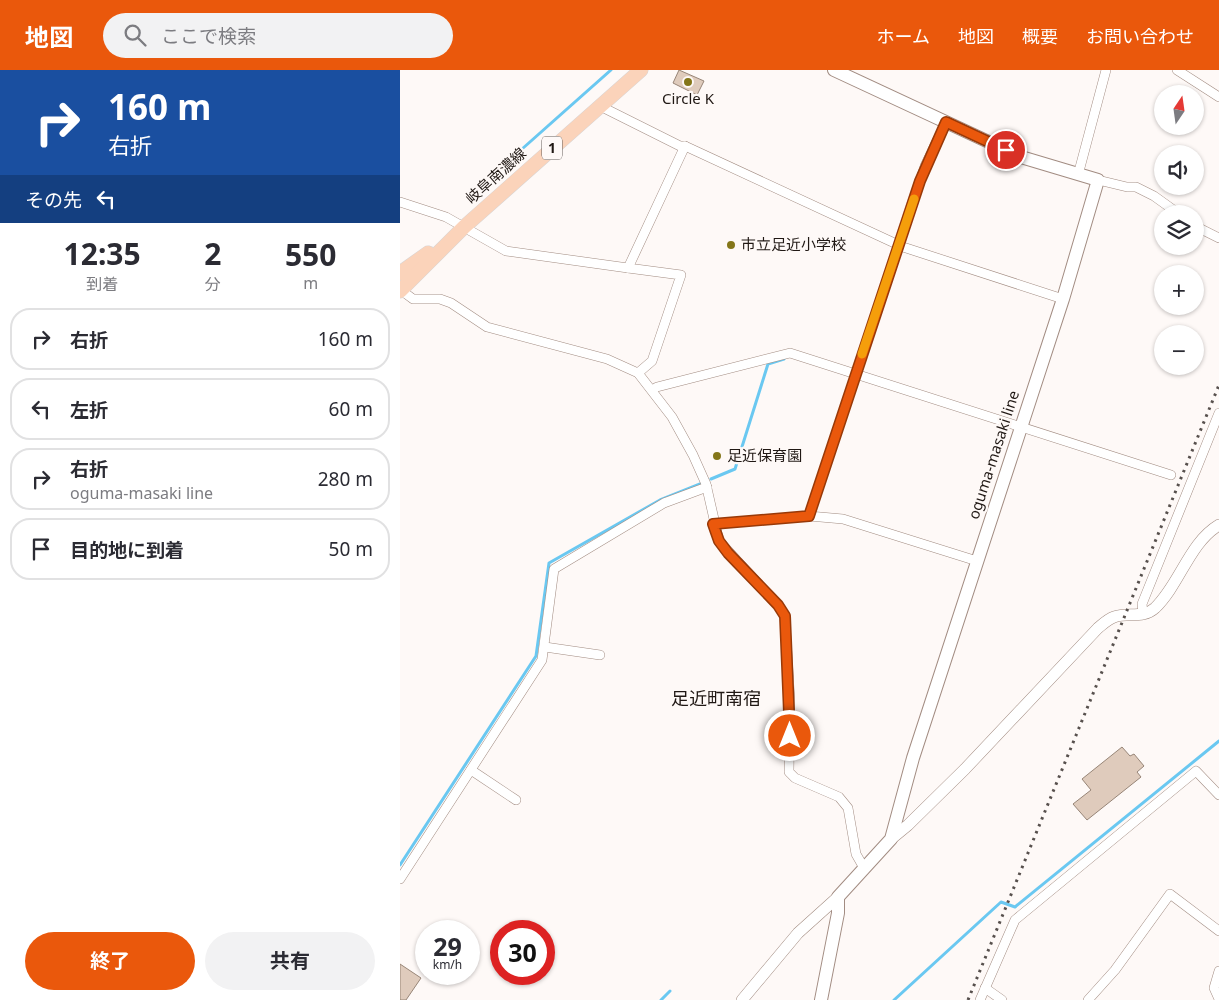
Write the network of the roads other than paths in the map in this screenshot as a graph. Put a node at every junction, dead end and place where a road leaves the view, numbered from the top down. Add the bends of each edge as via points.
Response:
1 (641, 70) edge
2 (834, 70) edge
3 (1106, 70) edge
4 (1177, 70) edge
5 (1219, 97) edge
6 (600, 106) junction
7 (946, 122) junction
8 (685, 146) junction
9 (1078, 175) junction
10 (1098, 180) junction
11 (400, 202) edge
12 (1166, 205) edge
13 (464, 227) junction
14 (1204, 230) edge
15 (1219, 238) edge
16 (898, 244) junction
17 (628, 268) junction
18 (400, 272) edge
19 (400, 291) edge
20 (1063, 299) junction
21 (856, 372) junction
22 (638, 373) junction
23 (652, 390) junction
24 (1219, 413) edge
25 (1021, 426) junction
26 (1171, 475) dead end
27 (707, 488) junction
28 (809, 516) junction
29 (713, 524) junction
30 (1219, 525) edge
31 (977, 560) junction
32 (1143, 614) junction
33 (545, 647) junction
34 (600, 656) dead end
35 (471, 770) junction
36 (1219, 795) edge
37 (516, 800) dead end
38 (891, 839) junction
39 (864, 868) junction
40 (400, 879) edge
41 (838, 897) junction
42 (1219, 931) edge
43 (1219, 971) edge
44 (985, 988) junction
45 (1219, 999) edge
46 (742, 1000) edge
47 (821, 1000) edge
48 (980, 1000) edge
49 (1002, 1000) edge
50 (1088, 1000) edge

1 - 6 main road, 岐阜南濃線 / 1
2 - 7 main road
3 - 9 street
4 - 5 street
6 - 8 street
6 - 13 main road, 岐阜南濃線 / 1
7 - 9 main road via 1021,157
7 - 16 street via 925,166
8 - 16 street
8 - 17 street
9 - 10 main road
10 - 12 street via 1136,187
10 - 20 main road, oguma-masaki line
11 - 13 street via 446,217
13 - 17 street via 506,250
13 - 18 main road, 岐阜南濃線 / 1
13 - 19 main road, 岐阜南濃線 / 1
14 - 15 street
16 - 20 street
16 - 21 street
17 - 22 street via 681,275 652,361
19 - 22 street via 413,298 440,299 451,303 487,327 607,359
20 - 25 main road, oguma-masaki line
21 - 23 street via 790,353
21 - 25 street
21 - 28 street
22 - 23 street
23 - 27 street via 683,436
24 - 32 street via 1142,604
25 - 26 street
25 - 31 main road, oguma-masaki line
27 - 29 street
27 - 33 street via 664,503 554,569
28 - 29 street
28 - 31 street via 843,519
29 - 39 street via 719,541 785,616 790,701 789,772 795,778 838,797 848,808 856,854
30 - 32 street via 1194,552 1160,602
31 - 38 main road, oguma-masaki line via 917,743
32 - 38 street via 1115,617 1098,628 965,769
33 - 34 street
33 - 35 street via 542,660
35 - 37 street
35 - 40 street
36 - 44 street via 1196,771 1062,880 1015,920
38 - 39 main road, oguma-masaki line
39 - 41 main road, oguma-masaki line
41 - 46 street via 798,933
41 - 47 main road
42 - 50 street via 1170,894 1115,970
43 - 45 street via 1214,988
44 - 48 street
44 - 49 street

